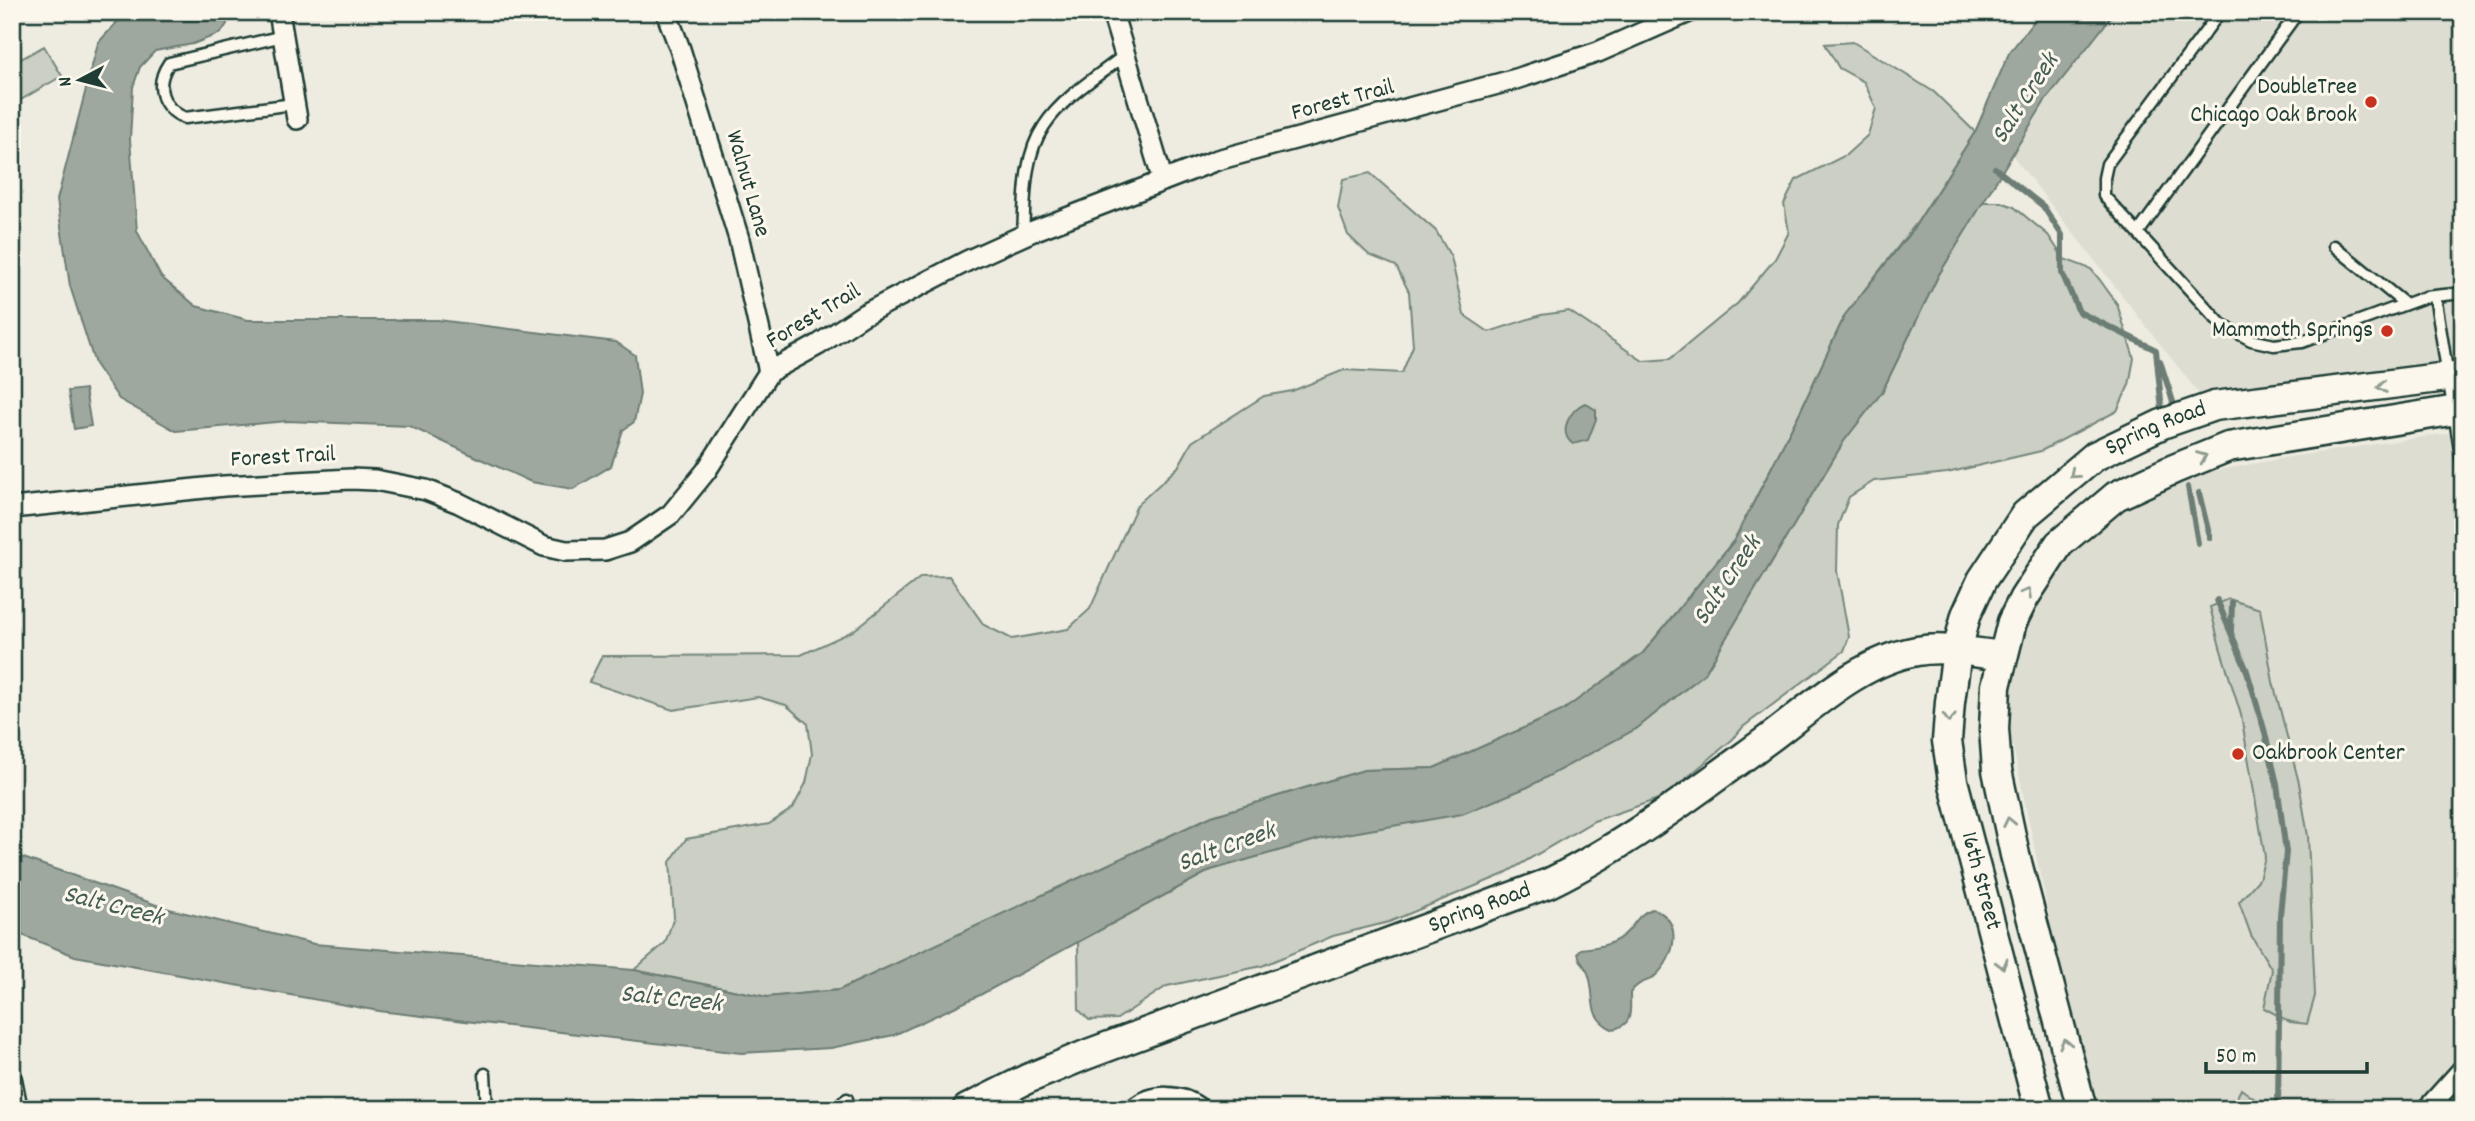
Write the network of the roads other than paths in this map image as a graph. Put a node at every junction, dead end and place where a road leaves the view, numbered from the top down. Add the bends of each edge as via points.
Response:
1 (279, 12) edge
2 (666, 12) edge
3 (1112, 12) edge
4 (1689, 12) edge
5 (2220, 12) edge
6 (2298, 12) edge
7 (283, 36) junction
8 (1125, 55) junction
9 (295, 112) joint
10 (1163, 181) junction
11 (2138, 233) junction
12 (1023, 236) junction
13 (2334, 246) dead end
14 (2463, 293) edge
15 (2435, 296) junction
16 (2405, 304) junction
17 (769, 372) junction
18 (2456, 376) edge
19 (2458, 410) edge
20 (2463, 468) edge
21 (12, 508) edge
22 (1957, 651) junction
23 (2002, 656) junction
24 (2463, 1069) edge
25 (15, 1074) dead end
26 (485, 1074) dead end
27 (848, 1099) dead end
28 (22, 1109) edge
29 (487, 1109) edge
30 (833, 1109) edge
31 (967, 1109) edge
32 (1134, 1109) edge
33 (1200, 1109) edge
34 (2039, 1109) edge
35 (2082, 1109) edge
36 (2427, 1109) edge

1 - 7 street
2 - 17 street, Walnut Lane via 739,239
3 - 8 street
4 - 10 street, Forest Trail via 1552,67 1217,160
5 - 11 lane via 2107,164 2104,196
6 - 11 lane
7 - 9 street
7 - 9 lane via 169,63 162,73 162,97 171,112 185,118
8 - 10 street
8 - 12 lane via 1074,94 1044,125 1026,179
10 - 12 street, Forest Trail
11 - 16 lane via 2221,324 2251,340 2274,345 2302,342
12 - 17 street, Forest Trail via 863,315
13 - 16 lane
14 - 15 lane
15 - 16 lane
15 - 18 lane
17 - 21 street, Forest Trail via 706,471 671,513 630,542 605,550 544,546 426,490 375,480 224,486
18 - 19 lane
18 -> 22 street, Spring Road via 2214,406 2162,424 2095,456 2025,515 1982,580
19 - 20 lane
23 -> 19 street, Spring Road via 2024,598 2059,544 2116,496 2228,447
22 - 23 street, Spring Road
22 - 31 street, Spring Road via 1918,650 1861,672 1659,819 1549,883 1088,1054
22 -> 34 street, 16th Street via 1947,741 1953,781
35 -> 23 street, 16th Street via 1997,770 1994,729
24 - 36 street
25 - 28 lane
26 - 29 lane
27 - 30 lane
32 - 33 street via 1157,1098 1174,1097

